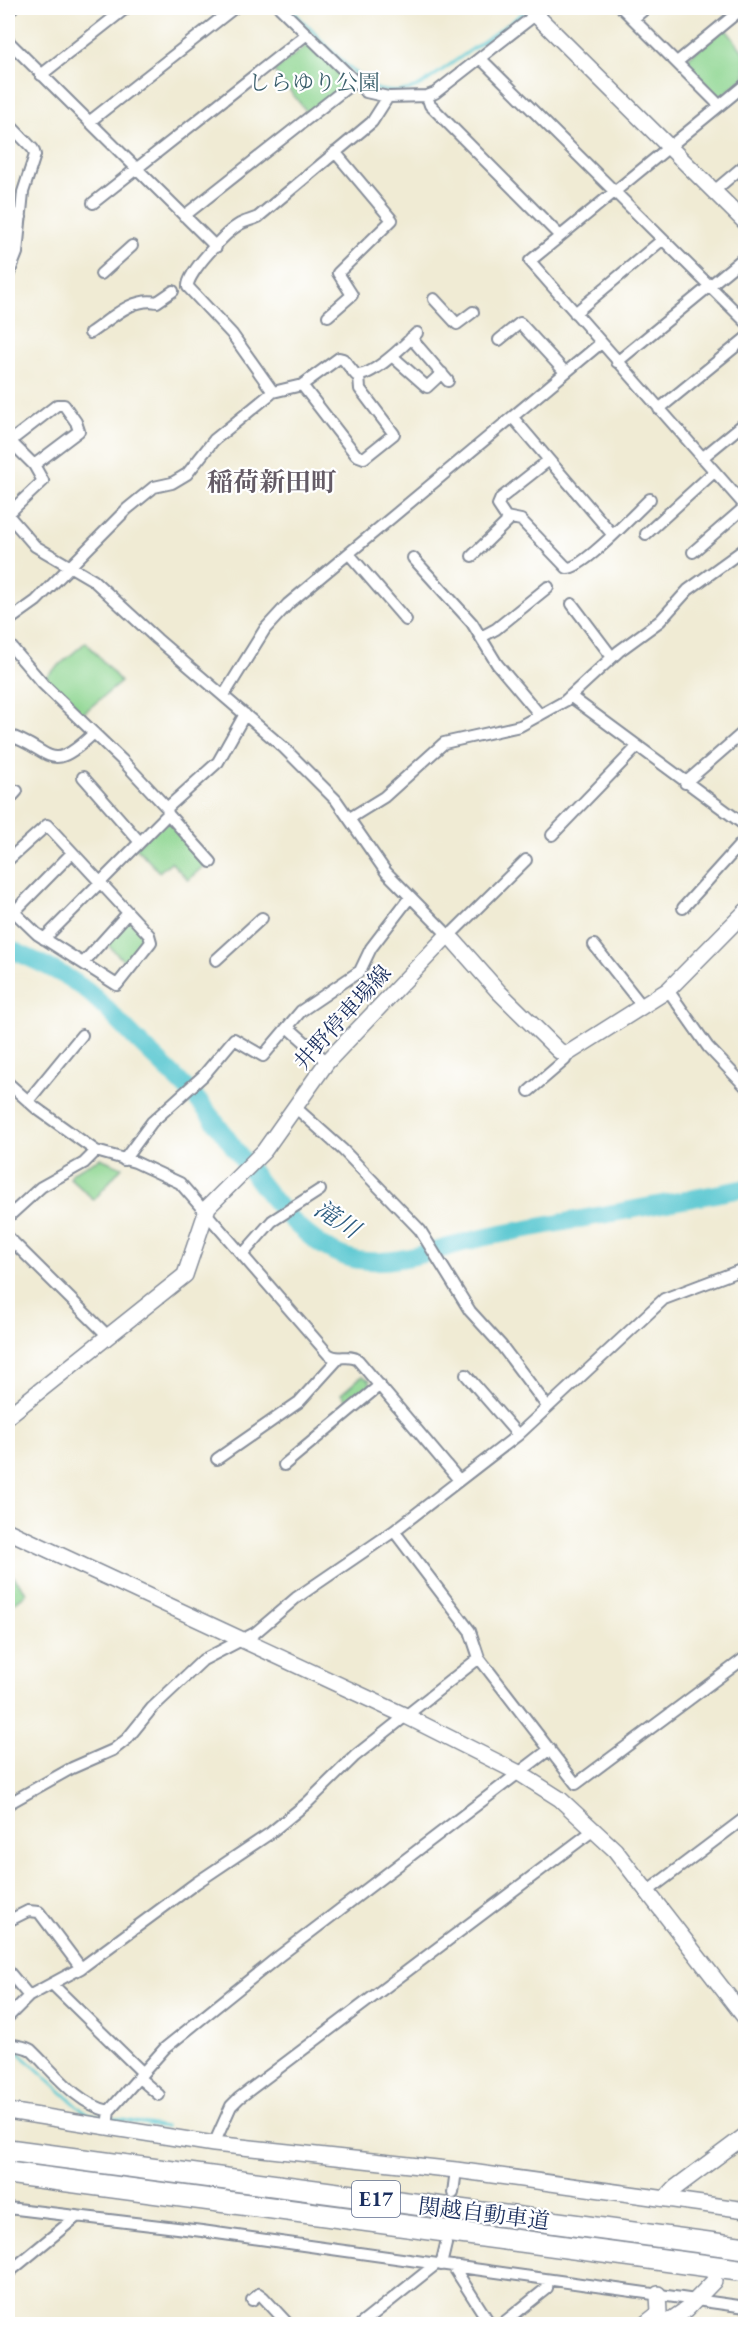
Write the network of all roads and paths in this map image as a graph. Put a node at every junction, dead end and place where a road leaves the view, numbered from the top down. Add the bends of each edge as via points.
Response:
1 (126, 8) edge
2 (234, 8) edge
3 (280, 8) edge
4 (622, 8) edge
5 (646, 8) edge
6 (743, 8) edge
7 (536, 10) edge
8 (633, 19) junction
9 (307, 34) junction
10 (8, 41) edge
11 (480, 58) junction
12 (677, 62) junction
13 (41, 75) junction
14 (354, 82) junction
15 (746, 84) edge
16 (427, 96) junction
17 (388, 97) junction
18 (719, 105) junction
19 (89, 122) junction
20 (8, 123) edge
21 (668, 147) junction
22 (335, 152) junction
23 (746, 164) edge
24 (136, 169) junction
25 (714, 191) junction
26 (614, 192) junction
27 (93, 203) dead end
28 (401, 211) dead end
29 (8, 212) edge
30 (184, 216) junction
31 (21, 218) junction
32 (391, 219) junction
33 (746, 223) edge
34 (560, 236) junction
35 (662, 240) junction
36 (132, 246) dead end
37 (216, 248) junction
38 (746, 256) edge
39 (101, 274) dead end
40 (8, 276) edge
41 (709, 286) junction
42 (173, 291) dead end
43 (434, 299) dead end
44 (474, 312) dead end
45 (575, 313) junction
46 (328, 316) dead end
47 (746, 322) edge
48 (90, 333) dead end
49 (746, 338) edge
50 (499, 340) dead end
51 (601, 343) junction
52 (392, 356) junction
53 (617, 362) junction
54 (565, 372) junction
55 (359, 376) junction
56 (302, 385) junction
57 (273, 392) junction
58 (659, 409) junction
59 (513, 419) junction
60 (746, 422) edge
61 (702, 458) junction
62 (549, 460) junction
63 (34, 465) junction
64 (714, 472) junction
65 (650, 499) dead end
66 (745, 507) edge
67 (8, 514) edge
68 (510, 519) junction
69 (612, 534) junction
70 (646, 534) dead end
71 (746, 548) edge
72 (693, 552) dead end
73 (349, 554) junction
74 (472, 556) dead end
75 (413, 558) dead end
76 (71, 565) junction
77 (548, 587) dead end
78 (572, 604) dead end
79 (406, 620) dead end
80 (8, 621) edge
81 (483, 636) junction
82 (8, 643) edge
83 (612, 657) junction
84 (224, 695) junction
85 (570, 696) junction
86 (245, 714) junction
87 (540, 715) junction
88 (746, 730) edge
89 (94, 734) junction
90 (8, 735) edge
91 (636, 748) junction
92 (83, 777) dead end
93 (684, 783) junction
94 (17, 791) dead end
95 (8, 801) edge
96 (167, 811) junction
97 (350, 818) junction
98 (746, 826) edge
99 (552, 835) dead end
100 (746, 837) edge
101 (139, 841) junction
102 (72, 853) junction
103 (8, 860) edge
104 (526, 860) dead end
105 (211, 862) dead end
106 (100, 883) junction
107 (410, 897) junction
108 (683, 908) dead end
109 (11, 909) edge
110 (746, 911) edge
111 (128, 913) junction
112 (262, 918) dead end
113 (449, 936) junction
114 (44, 939) junction
115 (594, 945) dead end
116 (216, 960) dead end
117 (83, 963) junction
118 (668, 990) junction
119 (643, 1007) junction
120 (289, 1028) junction
121 (82, 1035) dead end
122 (567, 1054) junction
123 (327, 1062) junction
124 (8, 1083) edge
125 (746, 1087) edge
126 (529, 1091) dead end
127 (28, 1101) junction
128 (295, 1107) junction
129 (96, 1151) junction
130 (124, 1160) junction
131 (320, 1190) dead end
132 (205, 1211) junction
133 (8, 1217) edge
134 (8, 1237) edge
135 (243, 1254) junction
136 (746, 1268) edge
137 (108, 1336) junction
138 (338, 1359) junction
139 (466, 1375) dead end
140 (380, 1385) junction
141 (547, 1407) junction
142 (8, 1416) edge
143 (518, 1435) junction
144 (217, 1459) dead end
145 (284, 1465) dead end
146 (459, 1480) junction
147 (394, 1531) junction
148 (8, 1532) edge
149 (240, 1640) junction
150 (746, 1657) edge
151 (479, 1658) junction
152 (406, 1716) junction
153 (550, 1749) junction
154 (519, 1773) junction
155 (8, 1804) edge
156 (746, 1817) edge
157 (595, 1829) junction
158 (648, 1891) junction
159 (8, 1921) edge
160 (81, 1968) junction
161 (8, 1971) edge
162 (53, 1985) junction
163 (29, 1996) junction
164 (8, 2017) edge
165 (746, 2019) edge
166 (8, 2043) edge
167 (140, 2075) junction
168 (159, 2095) dead end
169 (8, 2111) edge
170 (109, 2111) junction
171 (107, 2127) junction
172 (746, 2135) edge
173 (214, 2144) junction
174 (8, 2150) edge
175 (456, 2170) junction
176 (8, 2173) edge
177 (453, 2193) dead end
178 (666, 2198) junction
179 (8, 2208) edge
180 (746, 2210) edge
181 (75, 2218) junction
182 (446, 2244) dead end
183 (746, 2248) edge
184 (438, 2265) junction
185 (453, 2266) junction
186 (746, 2271) edge
187 (8, 2273) edge
188 (548, 2281) junction
189 (714, 2281) dead end
190 (658, 2294) junction
191 (698, 2299) junction
192 (252, 2300) dead end
193 (746, 2307) edge
194 (288, 2325) edge
195 (361, 2325) edge
196 (490, 2325) edge
197 (502, 2325) edge
198 (645, 2325) edge
199 (665, 2325) edge

1 - 13 street
2 - 19 street
3 - 9 street
4 - 8 street
5 - 8 street
6 - 12 street
7 - 11 street
7 - 21 street
8 - 12 street
9 - 14 street
9 - 24 street
10 - 13 street
11 - 16 street
11 - 26 street
12 - 18 street
13 - 19 street
14 - 17 street via 371,94
14 - 30 street
15 - 18 street
16 - 17 street
16 - 34 street via 430,105
17 - 22 street via 372,122
18 - 21 street
19 - 24 street
20 - 31 street via 34,151
21 - 25 street
21 - 26 street
22 - 32 street
22 - 37 street via 258,217 238,225
23 - 25 street
24 - 27 street
24 - 30 street
25 - 33 street
26 - 34 street
26 - 35 street
28 - 32 street
29 - 31 street
30 - 37 street
31 - 40 street via 17,253
32 - 46 street via 338,273 352,295
34 - 45 street via 531,263
35 - 41 street
35 - 45 street
36 - 39 street
37 - 57 street via 193,270 188,287 232,334
38 - 41 street
41 - 47 street
41 - 53 street
42 - 48 street via 157,302 135,303
43 - 44 street via 457,324
45 - 51 street
49 - 58 street
50 - 54 street via 520,323
51 - 53 street
51 - 54 street
52 - 52 street via 414,336 445,377 427,387
52 - 55 street
53 - 58 street
54 - 59 street
55 - 56 street via 339,358
55 - 56 street via 360,389 394,434 364,458 356,455
56 - 57 street
57 - 76 street via 214,440 187,474 154,487
58 - 61 street
59 - 62 street
59 - 73 street
60 - 61 street
61 - 64 street
62 - 68 street via 499,500 499,507
62 - 69 street
63 - 63 street via 13,439 62,404 79,431
63 - 67 street via 43,481
64 - 66 street
64 - 70 street
65 - 69 street
66 - 72 street
67 - 76 street via 35,546
68 - 69 street via 521,520 570,569
68 - 74 street
71 - 83 street via 692,588 660,621
73 - 79 street
73 - 84 street via 288,604 265,629
75 - 81 street
76 - 80 street via 36,601
76 - 84 street
77 - 81 street
78 - 83 street
81 - 87 street via 497,664
82 - 89 street
83 - 85 street
84 - 86 street
85 - 87 street
85 - 91 street
86 - 96 street via 218,762
86 - 97 street
87 - 97 street via 520,726 444,743 384,797
88 - 93 street
89 - 90 street via 67,756 54,758
89 - 96 street
91 - 93 street
91 - 99 street
92 - 101 street
93 - 98 street
94 - 95 street
96 - 101 street
96 - 105 street
97 - 107 street via 377,860
100 - 108 street
101 - 106 street
102 - 103 street via 47,825
102 - 106 street
102 - 109 street
104 - 113 street
106 - 111 street
106 - 114 street
107 - 113 street
107 - 120 street via 371,948 360,971 302,1011
109 - 114 street
110 - 118 street
111 - 117 street
111 - 117 street via 152,942 117,985
112 - 116 street
113 - 122 street via 499,992
113 - 123 street, 井野停車場線
114 - 117 street
115 - 119 street
118 - 119 street
118 - 125 street via 708,1047
119 - 122 street
120 - 123 street
120 - 130 street via 262,1056 234,1039 196,1082 152,1122
121 - 127 street
122 - 126 street
123 - 128 street, 井野停車場線
124 - 127 street
127 - 129 street
128 - 132 street, 井野停車場線 via 257,1160
128 - 141 street via 426,1238 470,1311
129 - 130 street
129 - 133 street via 84,1163 41,1187
130 - 132 street via 177,1180
131 - 135 street via 274,1220
132 - 135 street
132 - 137 street, 井野停車場線 via 185,1275
134 - 137 street
135 - 138 street via 328,1354
136 - 141 street via 664,1299
137 - 142 street, 井野停車場線
138 - 140 street via 358,1360
138 - 144 street via 299,1402
139 - 143 street
140 - 145 street
140 - 146 street
141 - 143 street
143 - 146 street
146 - 147 street
147 - 149 street
147 - 151 street via 470,1631
148 - 149 street
149 - 152 street
149 - 155 street via 193,1668 113,1750
150 - 153 street via 576,1784
151 - 152 street
151 - 153 street
152 - 154 street
152 - 160 street via 269,1834 195,1883
153 - 154 street
154 - 157 street via 560,1799
154 - 167 street via 278,1957 165,2048
156 - 158 street
157 - 158 street
157 - 173 street via 239,2098 231,2106
158 - 165 street
159 - 160 street via 28,1911 39,1912
160 - 162 street
161 - 163 street
162 - 163 street
162 - 167 street
163 - 164 street
166 - 170 street via 31,2050 84,2101
167 - 168 street
167 - 170 street
169 - 171 street
170 - 171 street
171 - 173 street
172 - 178 street
173 - 175 street
174 - 183 highway, 関越自動車道 / E17
175 - 177 street
175 - 178 street
176 - 186 highway, 関越自動車道 / E17
178 - 180 street
179 - 181 street
181 - 184 street via 202,2231
181 - 187 street
182 - 184 street
184 - 185 street
184 - 195 street
185 - 188 street
185 - 196 street
188 - 190 street
188 - 197 street via 547,2288
189 - 191 street
190 - 191 street
190 - 198 street via 659,2313
191 - 193 street
191 - 199 street
192 - 194 street via 259,2294

